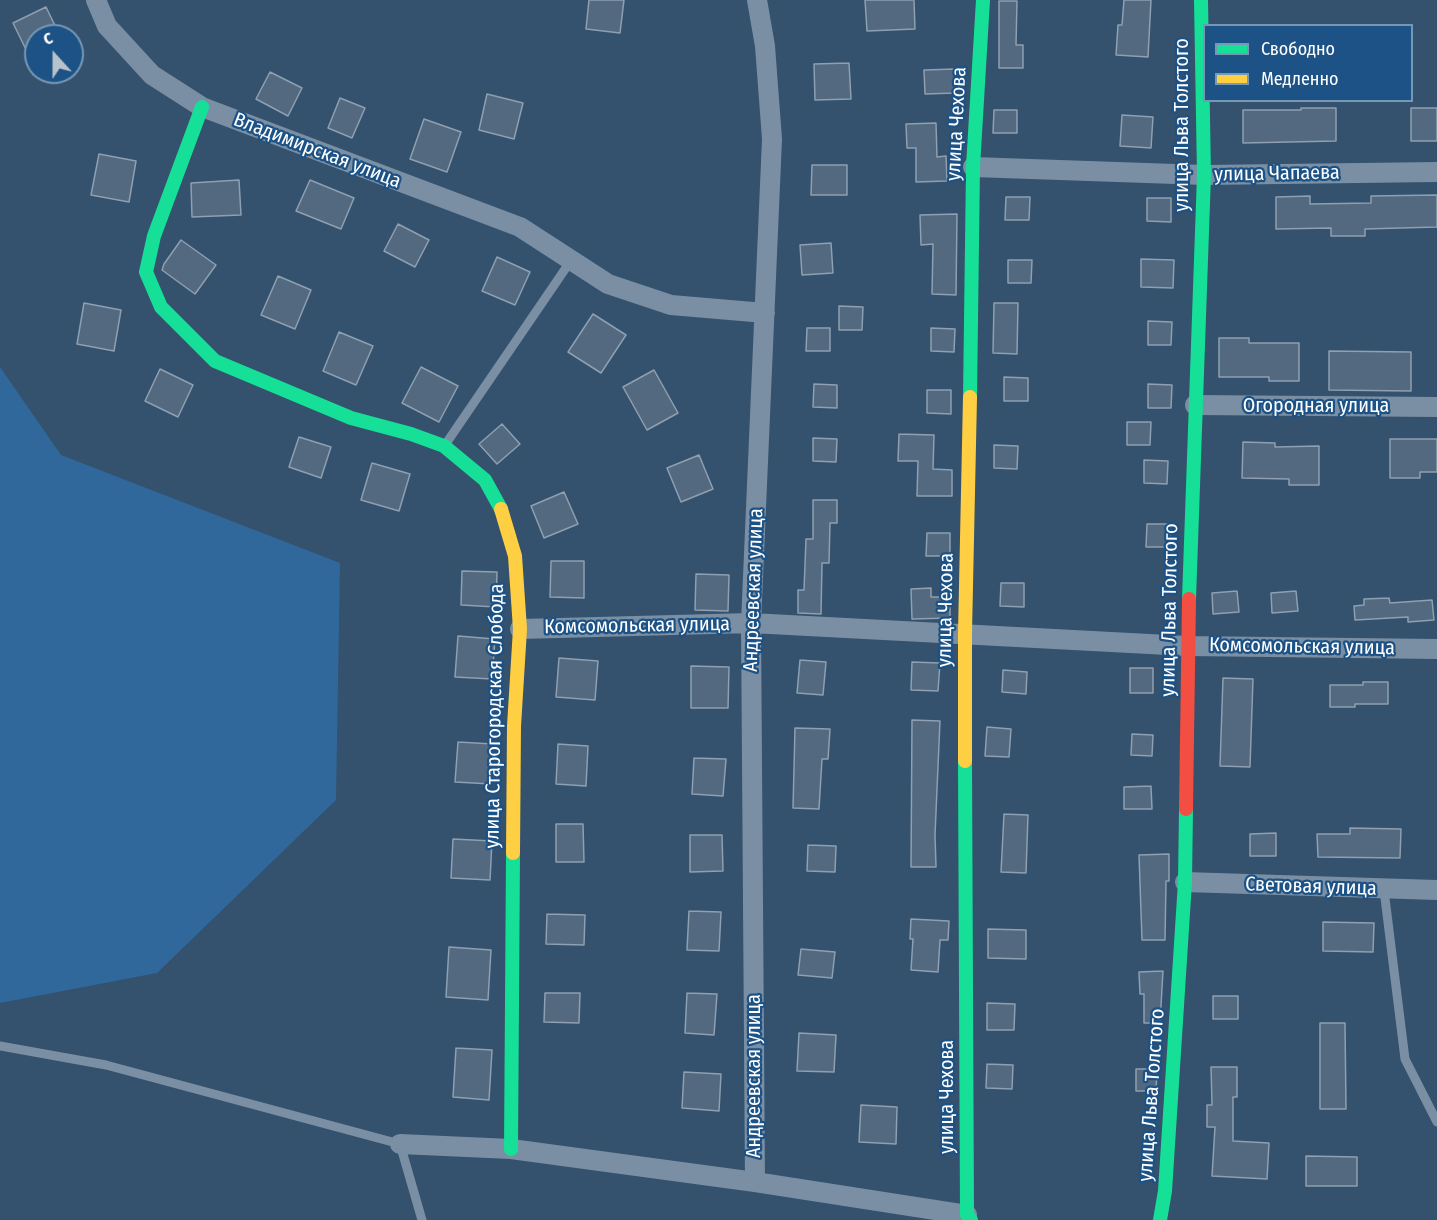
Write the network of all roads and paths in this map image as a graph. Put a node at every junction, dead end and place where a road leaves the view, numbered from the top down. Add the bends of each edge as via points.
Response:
1 (96, 0) edge
2 (756, 0) edge
3 (983, 0) edge
4 (1202, 0) edge
5 (1203, 88) edge
6 (1203, 102) edge
7 (202, 107) junction
8 (973, 167) junction
9 (1437, 172) edge
10 (1204, 175) junction
11 (572, 259) junction
12 (765, 313) junction
13 (1195, 405) junction
14 (1437, 407) edge
15 (444, 447) junction
16 (751, 623) junction
17 (520, 629) junction
18 (964, 633) junction
19 (1187, 646) junction
20 (1437, 648) edge
21 (1185, 882) junction
22 (1384, 890) junction
23 (1437, 890) edge
24 (0, 1046) edge
25 (1437, 1122) edge
26 (400, 1144) junction
27 (511, 1149) junction
28 (755, 1182) junction
29 (969, 1218) edge
30 (422, 1220) edge
31 (1160, 1220) edge

1 - 7 street, Владимирская улица via 108,26 152,75
2 - 12 street, Андреевская улица via 765,46 772,139
3 - 8 street, улица Чехова
4 - 5 street, улица Льва Толстого
6 - 10 street, улица Льва Толстого
7 - 11 street, Владимирская улица via 520,227
7 - 15 street, улица Старогородская Слобода via 154,236 146,272 161,307 215,361 351,418
8 - 10 street, улица Чапаева
8 - 18 street, улица Чехова
9 - 10 street, улица Чапаева
10 - 13 street, улица Льва Толстого
11 - 12 street, Владимирская улица via 608,284 671,305
11 - 15 lane
12 - 16 street, Андреевская улица
13 - 14 street, Огородная улица
13 - 19 street, улица Льва Толстого
15 - 17 street, улица Старогородская Слобода via 485,480 504,515 516,556
16 - 17 street, Комсомольская улица
16 - 18 street, Комсомольская улица
16 - 28 street, Андреевская улица
17 - 27 street, улица Старогородская Слобода via 514,726
18 - 19 street, Комсомольская улица
18 - 29 street, улица Чехова
19 - 20 street, Комсомольская улица
19 - 21 street, улица Льва Толстого
21 - 22 street, Световая улица
21 - 31 street, улица Льва Толстого
22 - 23 street, Световая улица
22 - 25 lane via 1405,1059
24 - 26 lane via 106,1065
26 - 27 street
26 - 30 lane
27 - 28 street
28 - 29 street

